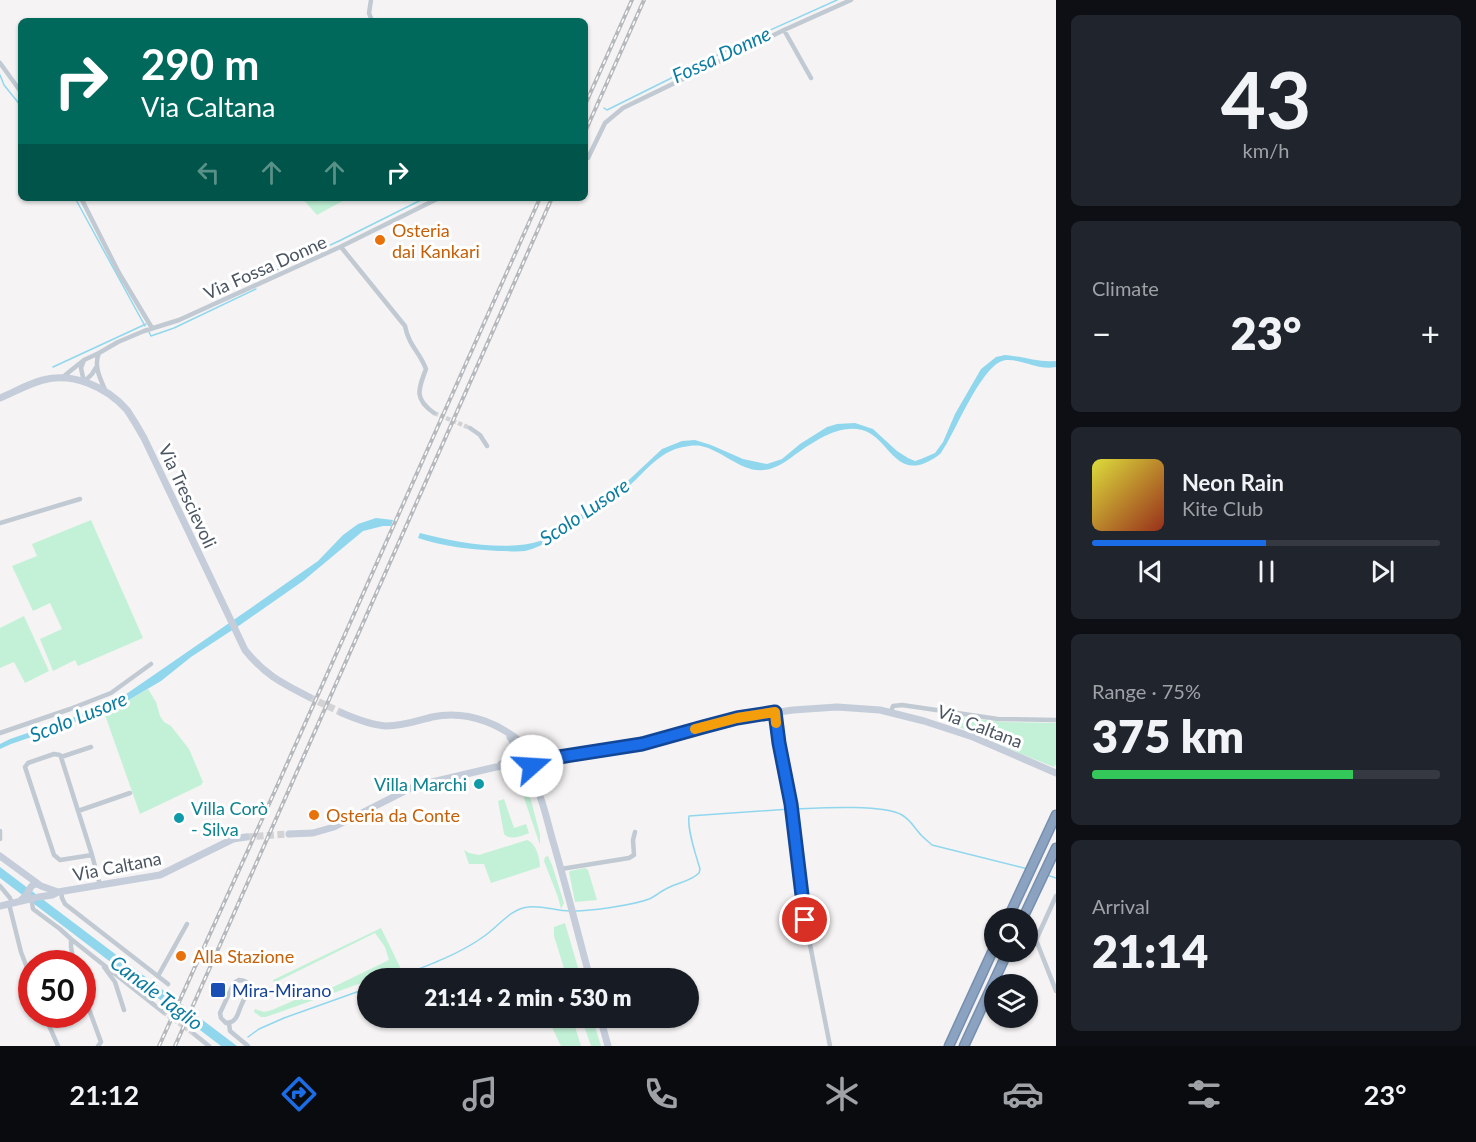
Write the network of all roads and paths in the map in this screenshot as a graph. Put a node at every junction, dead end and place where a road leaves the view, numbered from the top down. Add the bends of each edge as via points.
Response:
1 (371, 0) edge
2 (851, 0) edge
3 (371, 18) edge
4 (784, 30) junction
5 (0, 63) edge
6 (811, 78) dead end
7 (18, 88) edge
8 (588, 158) edge
9 (83, 201) edge
10 (433, 201) edge
11 (341, 247) junction
12 (152, 328) junction
13 (99, 353) junction
14 (84, 360) junction
15 (97, 366) junction
16 (62, 378) junction
17 (84, 382) junction
18 (106, 392) junction
19 (0, 398) edge
20 (434, 413) tunnel mouth
21 (470, 428) tunnel mouth
22 (487, 446) dead end
23 (80, 499) dead end
24 (0, 524) edge
25 (151, 664) dead end
26 (309, 697) tunnel mouth
27 (775, 712) junction
28 (891, 712) junction
29 (342, 713) tunnel mouth
30 (1056, 720) edge
31 (0, 733) edge
32 (509, 734) junction
33 (91, 747) dead end
34 (521, 756) junction
35 (61, 757) junction
36 (534, 757) junction
37 (525, 765) junction
38 (496, 767) junction
39 (1056, 773) edge
40 (130, 794) dead end
41 (540, 795) junction
42 (78, 811) junction
43 (1056, 815) edge
44 (0, 831) edge
45 (634, 832) dead end
46 (288, 834) tunnel mouth
47 (246, 837) tunnel mouth
48 (0, 839) edge
49 (1056, 848) edge
50 (92, 855) junction
51 (0, 856) edge
52 (561, 869) junction
53 (100, 885) junction
54 (0, 886) edge
55 (34, 890) junction
56 (59, 892) junction
57 (1056, 896) edge
58 (11, 903) junction
59 (0, 906) edge
60 (1013, 908) edge
61 (1028, 908) edge
62 (187, 924) dead end
63 (71, 939) junction
64 (21, 950) edge
65 (71, 950) edge
66 (988, 962) edge
67 (1003, 962) edge
68 (104, 965) junction
69 (587, 968) edge
70 (158, 976) junction
71 (168, 984) dead end
72 (1056, 991) edge
73 (124, 1010) dead end
74 (163, 1012) tunnel mouth
75 (229, 1023) junction
76 (50, 1028) edge
77 (96, 1028) edge
78 (603, 1028) edge
79 (194, 1034) tunnel mouth
80 (58, 1046) edge
81 (98, 1046) edge
82 (209, 1046) edge
83 (248, 1046) edge
84 (608, 1046) edge
85 (830, 1046) edge
86 (950, 1046) edge
87 (964, 1046) edge

1 - 3 street
2 - 4 street
4 - 6 street
4 - 8 street via 623,108 605,123
5 - 7 street
9 - 12 street
10 - 11 street, Via Fossa Donne
11 - 12 street, Via Fossa Donne via 179,320
11 - 20 street via 405,326 408,339 426,369 418,396
12 - 13 street, Via Fossa Donne
13 - 14 street, Via Fossa Donne
13 - 15 street
14 - 16 street, Via Fossa Donne
14 - 17 street
15 - 17 street
15 - 18 street
16 - 17 main road, Via Trescievoli
16 - 19 main road, Via Trescievoli via 43,380
17 - 18 main road, Via Trescievoli
18 - 26 main road, Via Trescievoli via 126,410 144,438 250,657 268,674
21 - 22 street
23 - 24 street
25 - 31 street via 111,693
27 - 28 main road, Via Caltana via 837,707
27 - 36 main road, Via Caltana via 737,718 642,744
27 - 85 street via 791,804 801,898
28 - 30 street, Via Caltana via 893,706 902,705 1012,721
28 - 39 main road, Via Caltana via 973,737
29 - 32 main road via 388,726 441,715 471,716
32 - 34 main road
32 - 36 main road
33 - 35 street
34 - 36 main road via 524,751
34 - 37 main road
34 - 38 main road
35 - 42 street
35 - 50 street via 54,754 28,763 29,778 56,858
36 - 37 main road via 532,766
36 - 41 main road
37 - 38 main road
37 - 41 main road
38 - 46 main road via 415,786 322,831
40 - 42 street
41 - 52 main road
42 - 50 street
43 - 60 highway
44 - 48 street
45 - 52 street via 634,855 629,858
47 - 53 main road, Via Caltana via 233,839 160,875
49 - 61 highway
50 - 53 street
51 - 55 main road
52 - 69 main road
53 - 56 main road, Via Caltana
54 - 58 street
55 - 56 main road, Via Caltana
55 - 56 main road, Via Caltana
55 - 58 main road, Via Caltana
55 - 63 street via 33,909
56 - 70 street via 65,904
57 - 72 street via 1036,940
58 - 59 main road, Via Caltana
58 - 64 street
62 - 70 street
63 - 65 street
63 - 68 street
66 - 86 highway
67 - 87 highway
68 - 73 street via 117,986
68 - 74 street
70 - 71 street
75 - 75 street via 236,1018 248,992 245,981 234,983 221,1011 221,1018
75 - 83 street via 230,1031
76 - 80 street
77 - 81 street via 101,1042
78 - 84 main road
79 - 82 street

